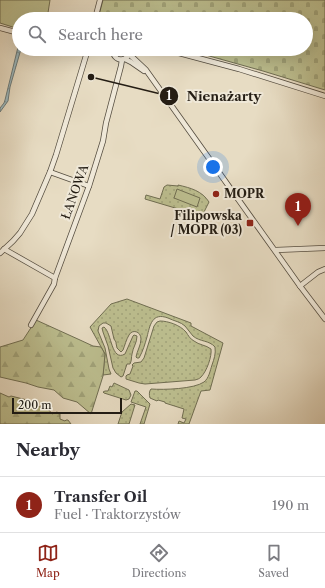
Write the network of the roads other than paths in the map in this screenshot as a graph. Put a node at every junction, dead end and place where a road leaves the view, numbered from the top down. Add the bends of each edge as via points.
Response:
1 (100, 0) edge
2 (97, 12) edge
3 (0, 28) edge
4 (12, 31) edge
5 (86, 56) edge
6 (114, 56) edge
7 (126, 56) edge
8 (134, 56) edge
9 (190, 56) edge
10 (123, 59) junction
11 (150, 75) junction
12 (325, 96) edge
13 (50, 172) junction
14 (89, 186) junction
15 (325, 248) edge
16 (276, 250) junction
17 (2, 251) edge
18 (325, 269) edge
19 (55, 278) junction
20 (300, 286) junction
21 (325, 319) edge
22 (31, 325) dead end

1 - 2 street
3 - 4 street
5 - 13 street
6 - 10 street
7 - 10 street
8 - 11 street
9 - 12 street
10 - 11 street
10 - 14 street, ŁANOWA via 106,123 104,141
11 - 16 street
13 - 14 street
13 - 17 street via 29,220
14 - 19 street, ŁANOWA
15 - 16 street
16 - 20 street
17 - 19 street
18 - 20 street
19 - 22 street, ŁANOWA
20 - 21 street

